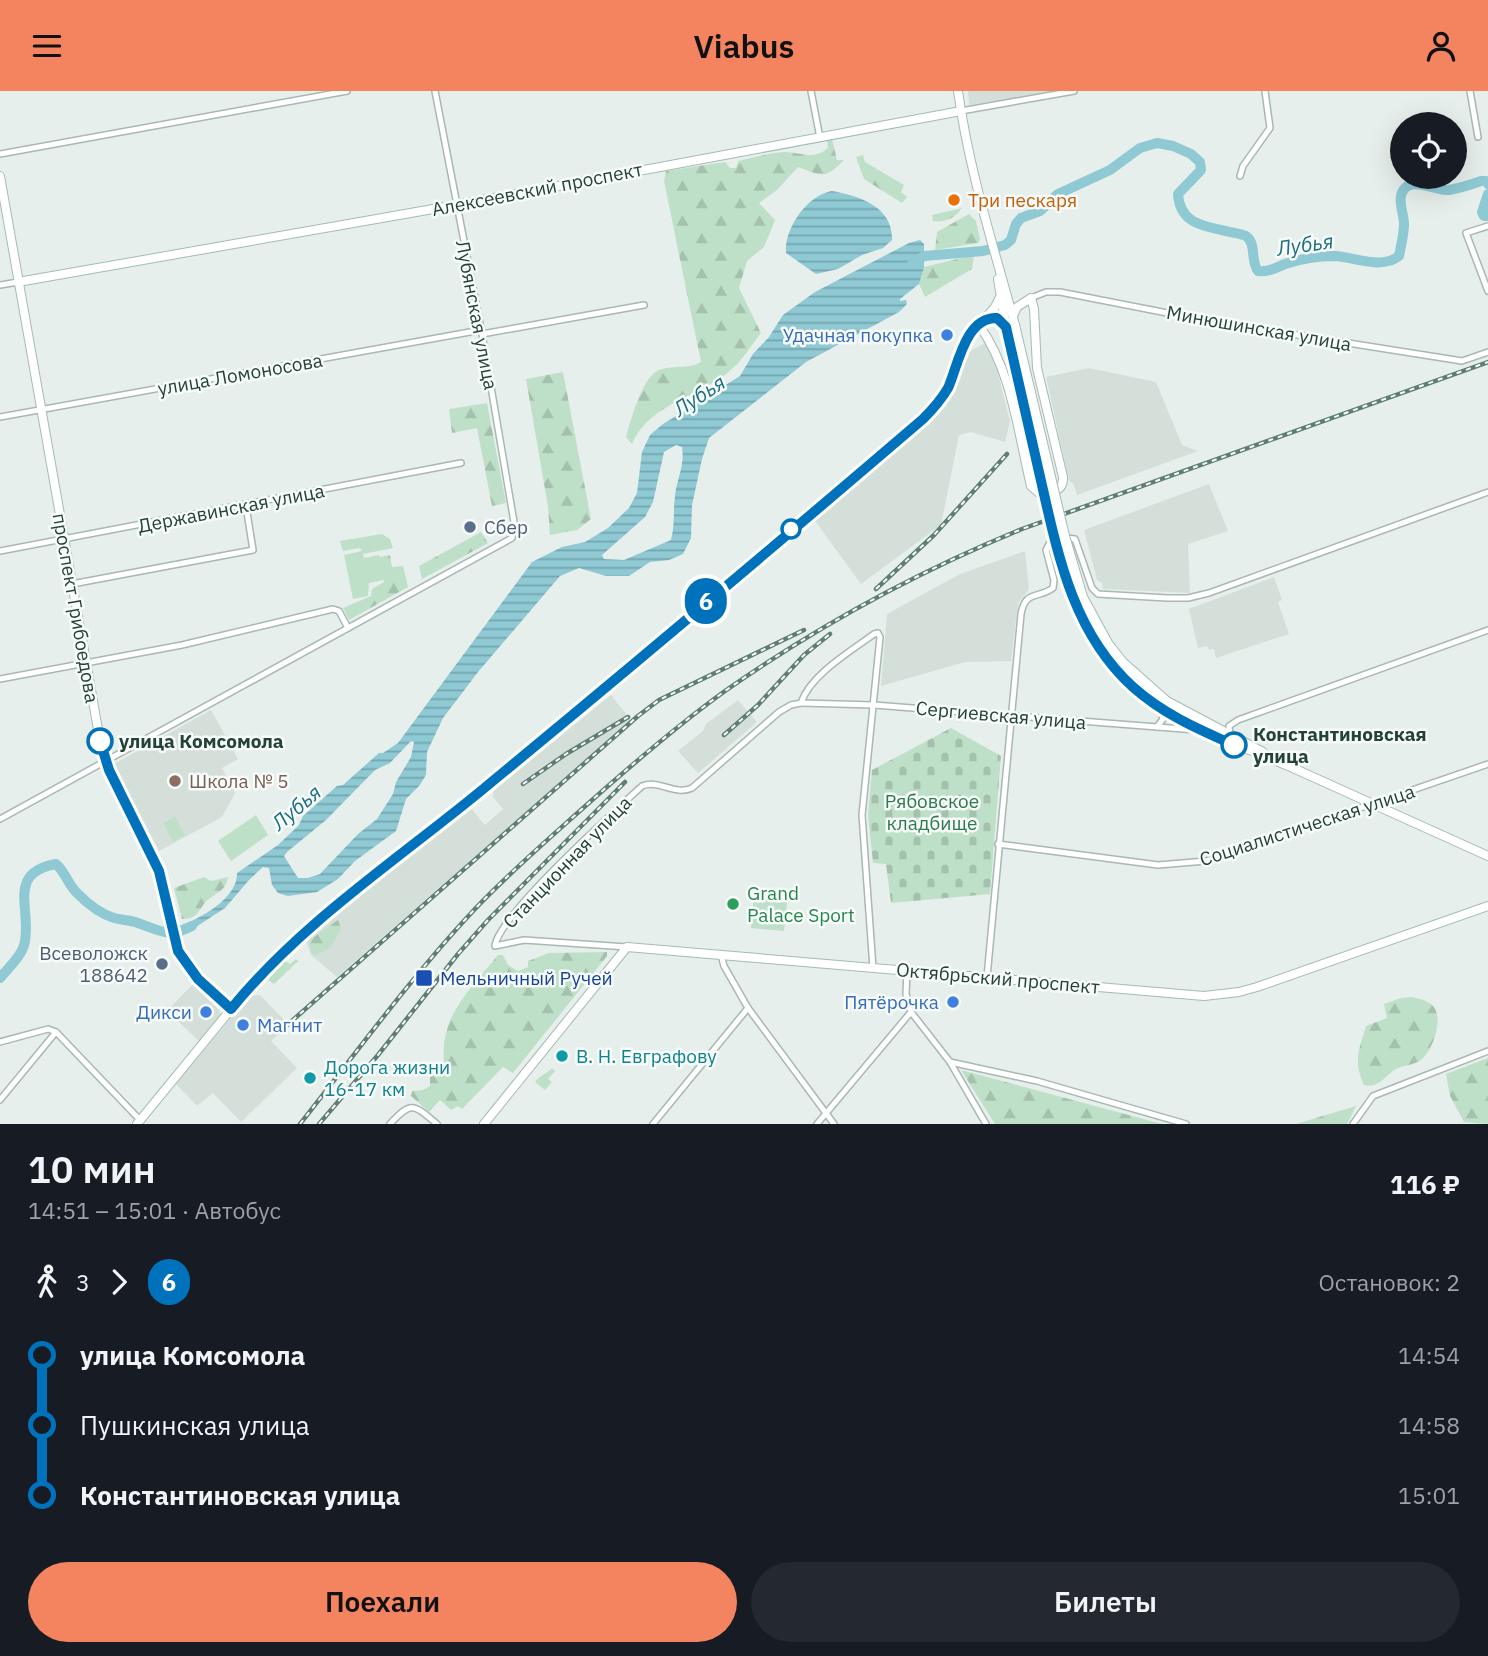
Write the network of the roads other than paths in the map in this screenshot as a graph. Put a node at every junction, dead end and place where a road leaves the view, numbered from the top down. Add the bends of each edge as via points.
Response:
1 (347, 91) edge
2 (435, 91) edge
3 (811, 91) edge
4 (958, 91) edge
5 (1074, 91) edge
6 (1265, 91) edge
7 (1470, 91) edge
8 (961, 111) junction
9 (1478, 137) dead end
10 (820, 138) junction
11 (0, 154) edge
12 (0, 176) edge
13 (1240, 176) dead end
14 (456, 205) junction
15 (1488, 226) edge
16 (18, 282) junction
17 (0, 285) edge
18 (1488, 291) edge
19 (1003, 296) junction
20 (1031, 298) junction
21 (644, 305) dead end
22 (1011, 324) junction
23 (979, 325) junction
24 (481, 332) junction
25 (1488, 352) edge
26 (41, 410) junction
27 (0, 417) edge
28 (461, 463) dead end
29 (1488, 492) edge
30 (246, 506) junction
31 (64, 540) junction
32 (0, 551) edge
33 (72, 584) junction
34 (348, 628) junction
35 (1488, 629) edge
36 (86, 664) junction
37 (0, 679) edge
38 (801, 703) junction
39 (874, 705) junction
40 (1161, 709) junction
41 (1010, 715) junction
42 (1157, 727) junction
43 (1201, 731) junction
44 (1233, 737) junction
45 (1275, 760) junction
46 (105, 762) junction
47 (1488, 764) edge
48 (1374, 804) junction
49 (0, 816) edge
50 (998, 844) junction
51 (1488, 856) edge
52 (1488, 906) edge
53 (495, 946) joint
54 (627, 947) junction
55 (721, 955) junction
56 (873, 968) junction
57 (907, 970) junction
58 (987, 977) junction
59 (748, 1008) junction
60 (231, 1009) junction
61 (911, 1012) junction
62 (56, 1033) junction
63 (0, 1042) edge
64 (1488, 1051) edge
65 (950, 1062) junction
66 (0, 1100) edge
67 (827, 1112) junction
68 (139, 1122) edge
69 (985, 1123) edge
70 (390, 1124) edge
71 (437, 1124) edge
72 (484, 1124) edge
73 (653, 1124) edge
74 (817, 1124) edge
75 (834, 1124) edge
76 (1186, 1124) edge
77 (1353, 1124) edge

1 - 11 street
2 - 14 street, Лубянская улица
3 - 10 street
4 - 8 street
5 - 8 street, Алексеевский проспект
6 - 13 street via 1271,131
7 - 9 street
8 - 10 street, Алексеевский проспект
8 - 19 street
10 - 14 street, Алексеевский проспект
12 - 16 street, проспект Грибоедова
14 - 16 street, Алексеевский проспект
14 - 24 street, Лубянская улица
15 - 18 street via 1466,233
16 - 17 street, Алексеевский проспект
16 - 26 street, проспект Грибоедова
19 - 20 street, Минюшинская улица via 1015,301
19 - 22 street
19 - 23 street
20 - 22 street via 1017,307
20 - 23 street via 1037,367 1063,477 1058,490 1039,493 1031,486 1006,381
20 - 25 street, Минюшинская улица via 1060,292 1462,361
21 - 24 street, улица Ломоносова
22 - 23 street via 997,318
22 - 40 street, bridge via 1054,538 1074,602 1115,668
22 - 44 street, bridge via 1065,536 1083,597 1102,633 1123,662 1167,701
23 - 60 street via 966,342 946,390 923,419 324,918
24 - 26 street, улица Ломоносова
24 - 34 street, Лубянская улица via 514,522 512,538
26 - 27 street, улица Ломоносова
26 - 31 street, проспект Грибоедова
28 - 30 street, Державинская улица
29 - 41 street via 1209,593 1178,598 1098,594 1079,545 1072,538 1054,542 1047,547 1054,584 1050,591 1028,598 1022,605
30 - 31 street, Державинская улица
30 - 33 street via 253,550
31 - 32 street, Державинская улица
31 - 33 street, проспект Грибоедова
33 - 36 street, проспект Грибоедова
34 - 36 street via 333,609
34 - 46 street
35 - 44 street via 1238,720 1229,726
36 - 37 street
36 - 46 street, проспект Грибоедова
38 - 39 street, Сергиевская улица
38 - 39 street, Станционная улица via 804,692 833,664 878,633
38 - 53 street, Станционная улица via 779,712 692,788 680,791 655,783 642,786 534,890 498,933
39 - 41 street, Сергиевская улица
39 - 56 street via 862,815
40 - 42 street via 1163,719
40 - 43 street
41 - 42 street, Сергиевская улица
41 - 50 street
42 - 43 street, Сергиевская улица
43 - 45 street
44 - 45 street
45 - 48 street
46 - 49 street
46 - 60 street, проспект Грибоедова via 153,856 181,956
47 - 48 street, Социалистическая улица
48 - 50 street, Социалистическая улица via 1206,861 1158,866
48 - 51 street
50 - 58 street
52 - 58 street, Октябрьский проспект via 1257,987 1221,995
53 - 54 street, Октябрьский проспект via 524,940
54 - 55 street, Октябрьский проспект
54 - 72 street
55 - 56 street, Октябрьский проспект
55 - 59 street
56 - 57 street, Октябрьский проспект
57 - 58 street, Октябрьский проспект
57 - 61 street
59 - 67 street
59 - 73 street
60 - 68 street
61 - 65 street
61 - 67 street
62 - 63 street via 48,1028
62 - 66 street
62 - 68 street
64 - 77 street via 1373,1096
65 - 69 street
65 - 76 street via 1037,1081
67 - 74 street
67 - 75 street
70 - 71 street via 402,1110 412,1107

